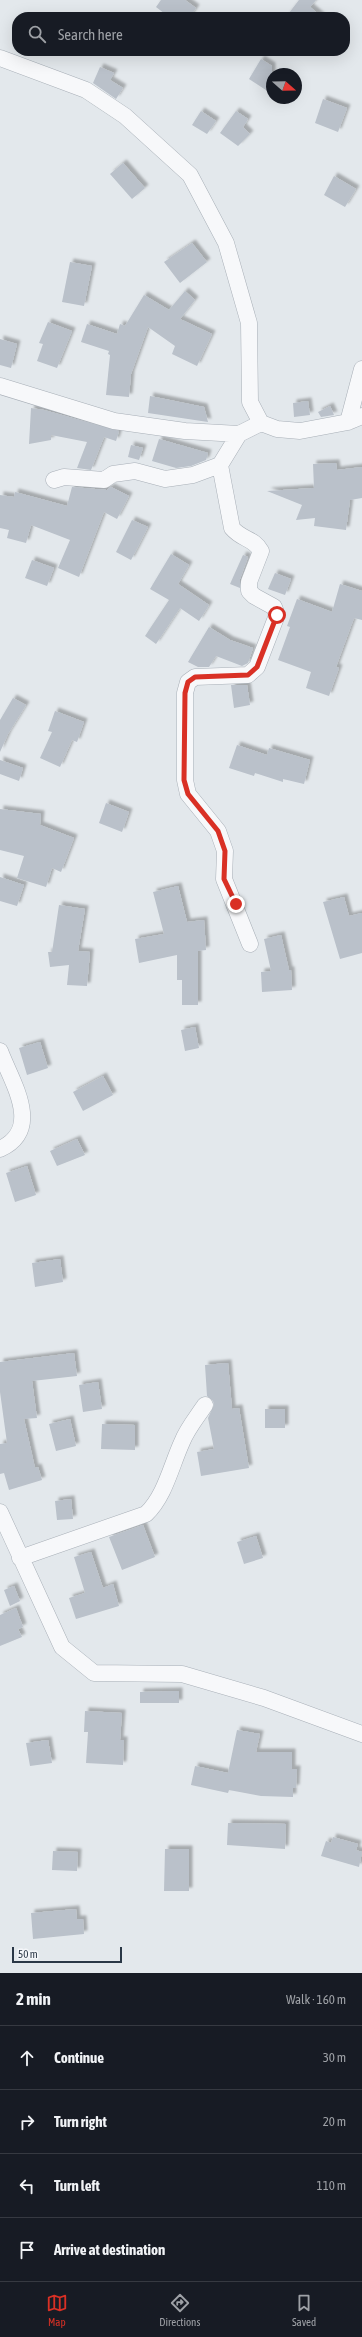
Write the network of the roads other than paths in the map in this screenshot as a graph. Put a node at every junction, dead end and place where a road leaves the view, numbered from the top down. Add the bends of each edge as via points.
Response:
1 (0, 58) edge
2 (362, 369) edge
3 (0, 386) edge
4 (355, 419) edge
5 (261, 422) junction
6 (239, 434) junction
7 (220, 465) junction
8 (54, 480) dead end
9 (250, 944) dead end
10 (0, 1051) edge
11 (0, 1149) edge
12 (205, 1405) dead end
13 (0, 1512) edge
14 (20, 1558) junction
15 (362, 1734) edge

1 - 5 street via 86,90 124,116 190,175 226,243 249,323 250,402
2 - 4 street
3 - 6 street via 114,421 185,431
4 - 5 street via 300,431 277,429
5 - 6 street
6 - 7 street
7 - 8 street via 165,479 135,471 113,474 104,480 71,477
7 - 9 street via 232,528 239,536 257,544 261,550 249,582 249,591 274,607 277,615 257,667 248,675 195,677 188,682 185,693 184,780 188,794 218,831 225,851 224,879
10 - 11 street via 22,1104 23,1122 16,1136
12 - 14 street via 182,1441 153,1508 146,1514
13 - 14 street
14 - 15 street via 62,1647 94,1672 182,1674 264,1698

